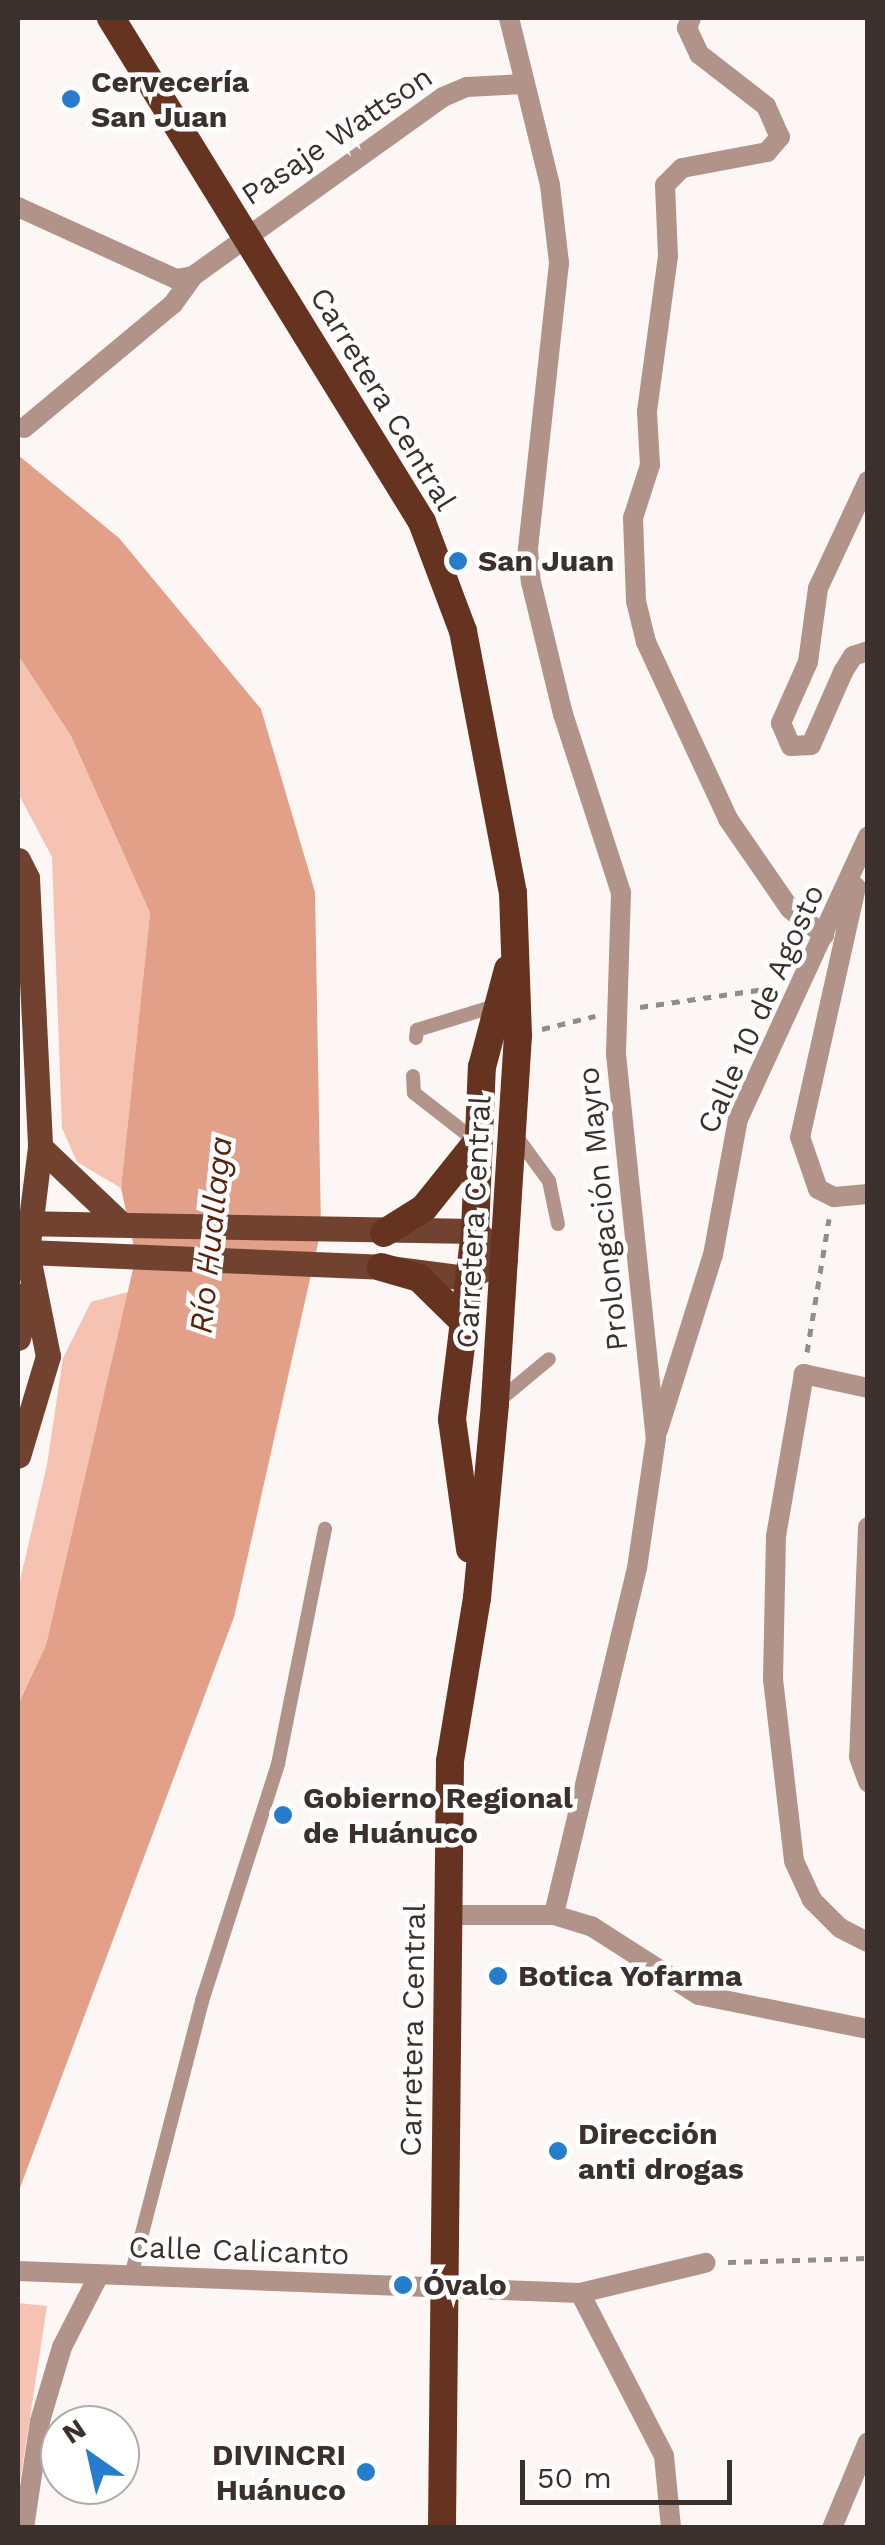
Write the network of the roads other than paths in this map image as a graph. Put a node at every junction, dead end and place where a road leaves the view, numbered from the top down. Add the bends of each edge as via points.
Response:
1 (112, 18) edge
2 (508, 18) edge
3 (691, 18) edge
4 (525, 84) junction
5 (18, 207) edge
6 (244, 235) junction
7 (194, 276) junction
8 (24, 428) dead end
9 (868, 481) edge
10 (868, 651) edge
11 (866, 843) edge
12 (18, 860) edge
13 (517, 934) junction
14 (824, 934) junction
15 (498, 1005) junction
16 (416, 1038) dead end
17 (413, 1076) dead end
18 (511, 1129) junction
19 (477, 1142) junction
20 (40, 1147) junction
21 (868, 1194) edge
22 (30, 1223) junction
23 (123, 1223) junction
24 (558, 1224) dead end
25 (475, 1231) junction
26 (370, 1233) junction
27 (22, 1252) edge
28 (504, 1258) junction
29 (368, 1266) junction
30 (468, 1278) junction
31 (34, 1279) junction
32 (460, 1317) junction
33 (18, 1338) edge
34 (549, 1358) dead end
35 (868, 1388) edge
36 (495, 1404) junction
37 (656, 1438) junction
38 (18, 1456) edge
39 (868, 1527) edge
40 (325, 1528) dead end
41 (477, 1598) junction
42 (868, 1782) edge
43 (447, 1915) junction
44 (554, 1916) junction
45 (868, 1942) edge
46 (868, 2029) edge
47 (705, 2263) road end
48 (25, 2271) edge
49 (130, 2276) junction
50 (98, 2277) junction
51 (444, 2290) junction
52 (580, 2293) junction
53 (868, 2442) edge
54 (24, 2528) edge
55 (442, 2528) edge
56 (671, 2528) edge
57 (832, 2528) edge

1 - 6 highway, Carretera Central
2 - 4 street, Prolongación Mayro
3 - 14 street via 687,28 698,54 766,106 780,137 767,152 682,168 665,186 668,256 647,412 650,465 633,518 636,602 646,642 728,819 790,909
4 - 6 street, Pasaje Wattson via 467,87 443,96
4 - 37 street, Prolongación Mayro via 550,186 559,263 528,550 531,582 563,714 622,892 616,1054
5 - 7 street via 176,279
6 - 7 street, Pasaje Wattson
6 - 13 highway, Carretera Central via 422,522 462,631
7 - 8 street, Pasaje Wattson via 173,304
9 - 10 street via 818,588 808,662 782,723 791,746 811,745 842,672
11 - 14 street, Calle 10 de Agosto
11 - 21 street via 800,1137 818,1189 834,1197
12 - 20 main road via 27,878 32,938
13 - 15 highway
13 - 18 highway, Carretera Central
14 - 37 street, Calle 10 de Agosto via 738,1119 713,1256
15 - 16 lane via 417,1030
15 - 19 highway via 482,1067
17 - 19 lane via 414,1093
18 - 24 lane via 549,1181
18 - 28 highway, Carretera Central
19 - 25 highway
19 - 26 highway via 424,1208
20 - 22 main road
20 - 23 main road
22 - 23 main road
22 - 27 main road
23 - 26 main road
25 - 26 main road
25 - 28 main road
25 - 30 highway
26 - 29 main road
27 - 29 main road
27 - 31 main road
28 - 30 main road
28 - 36 highway, Carretera Central
29 - 30 main road
29 - 32 highway via 419,1278
30 - 32 highway
31 - 33 main road
31 - 38 main road via 48,1356
32 - 41 highway via 452,1419
34 - 36 lane
35 - 45 street via 804,1374 776,1536 773,1678 794,1861 812,1900 840,1928
36 - 41 highway, Carretera Central
37 - 44 street, Prolongación Mayro via 637,1568
39 - 42 street via 859,1757
40 - 49 lane via 278,1764 202,2001
41 - 43 highway, Carretera Central via 450,1761
43 - 44 street
43 - 51 highway, Carretera Central
44 - 46 street via 591,1926 699,1995
47 - 52 street, Calle Calicanto
48 - 50 street, Calle Calicanto
49 - 50 street, Calle Calicanto
49 - 51 street, Calle Calicanto
50 - 54 street via 62,2347 45,2402
51 - 52 street, Calle Calicanto
51 - 55 highway, Carretera Central
52 - 56 street via 664,2456
53 - 57 street

